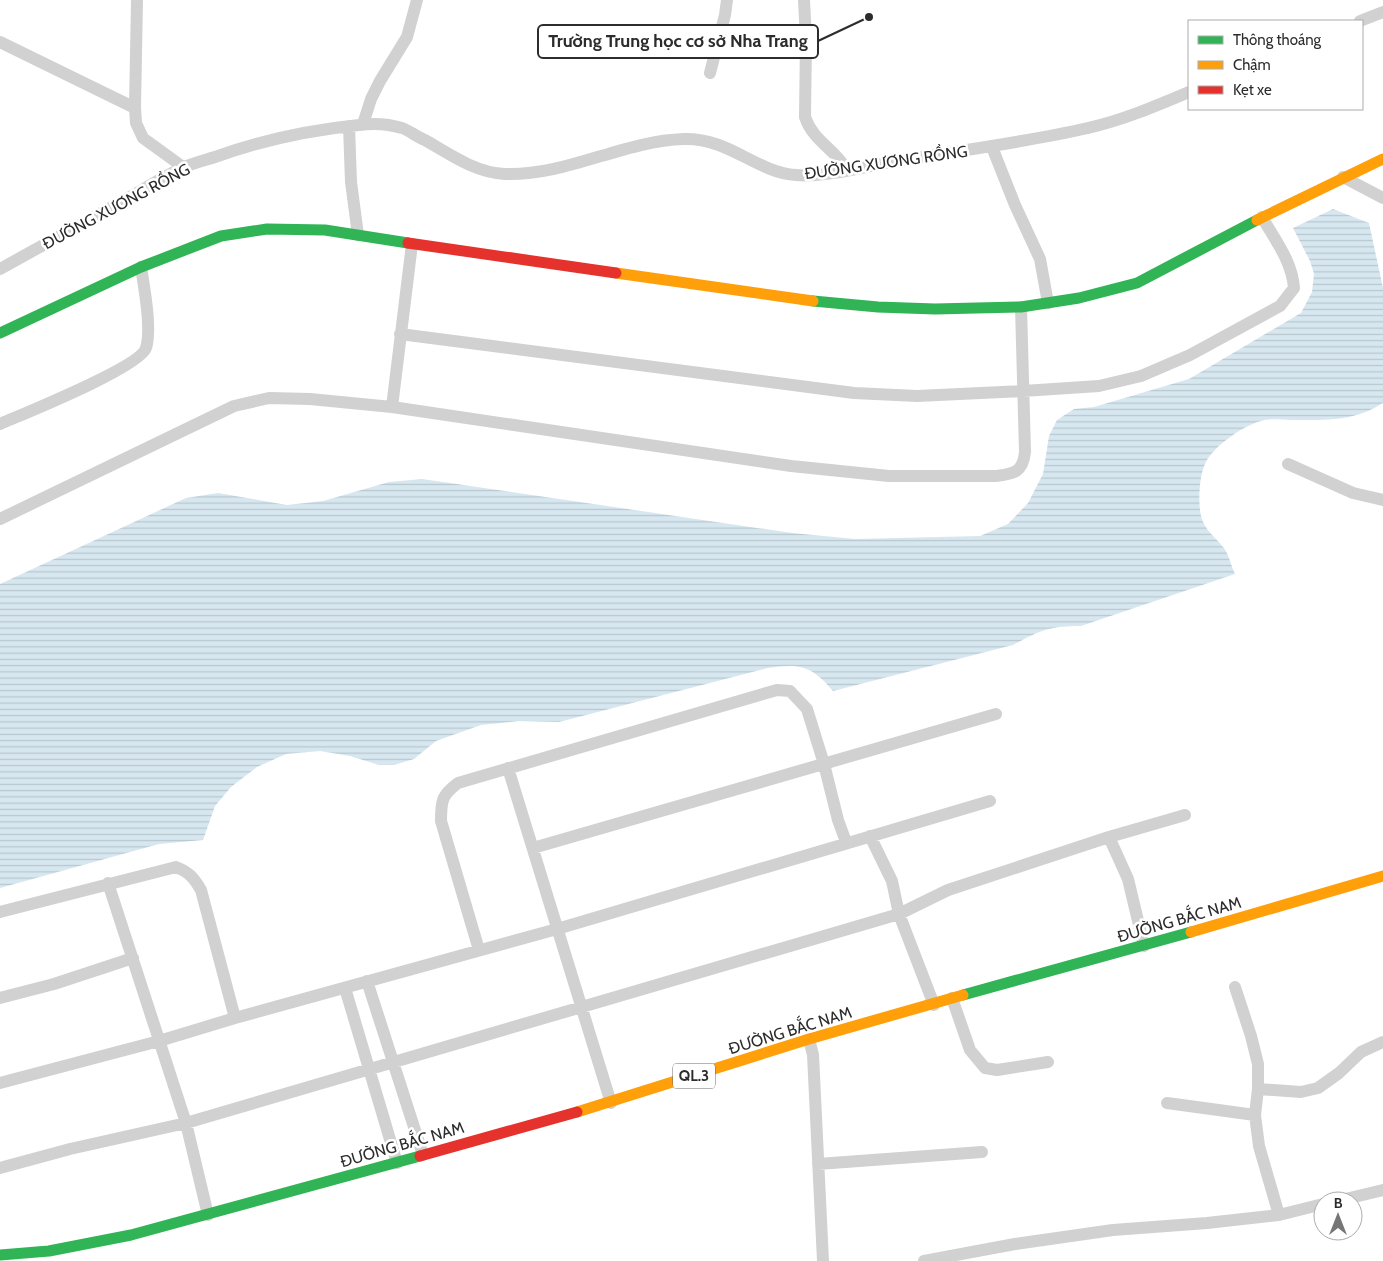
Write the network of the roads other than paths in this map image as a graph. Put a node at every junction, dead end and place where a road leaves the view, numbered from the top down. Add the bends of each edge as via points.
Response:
1 (137, 0) edge
2 (417, 0) edge
3 (727, 0) edge
4 (804, 0) edge
5 (1383, 12) edge
6 (1363, 20) edge
7 (0, 42) edge
8 (710, 73) dead end
9 (1188, 92) edge
10 (134, 108) junction
11 (363, 124) junction
12 (349, 126) junction
13 (992, 147) junction
14 (1383, 159) edge
15 (183, 168) junction
16 (847, 170) junction
17 (1343, 177) junction
18 (1383, 198) edge
19 (1262, 217) junction
20 (358, 235) junction
21 (412, 244) junction
22 (141, 267) junction
23 (0, 269) edge
24 (1048, 303) junction
25 (1021, 307) junction
26 (0, 334) edge
27 (400, 334) junction
28 (1023, 391) junction
29 (392, 407) junction
30 (0, 424) edge
31 (1288, 464) dead end
32 (1383, 500) edge
33 (0, 519) edge
34 (996, 714) dead end
35 (824, 764) junction
36 (508, 768) junction
37 (990, 801) dead end
38 (1185, 815) dead end
39 (870, 836) junction
40 (1109, 837) junction
41 (846, 842) junction
42 (533, 848) junction
43 (1383, 876) edge
44 (108, 884) junction
45 (0, 912) edge
46 (899, 914) junction
47 (557, 929) junction
48 (1144, 946) junction
49 (479, 950) junction
50 (133, 958) junction
51 (367, 981) junction
52 (1235, 987) dead end
53 (345, 988) junction
54 (0, 998) edge
55 (952, 998) junction
56 (934, 1005) junction
57 (582, 1007) junction
58 (235, 1018) junction
59 (809, 1039) junction
60 (159, 1042) junction
61 (1383, 1042) edge
62 (392, 1062) junction
63 (1048, 1062) dead end
64 (369, 1069) junction
65 (0, 1083) edge
66 (1258, 1089) junction
67 (611, 1103) junction
68 (1167, 1104) dead end
69 (1255, 1115) junction
70 (186, 1123) junction
71 (982, 1152) dead end
72 (423, 1155) junction
73 (397, 1163) junction
74 (818, 1164) junction
75 (0, 1168) edge
76 (1383, 1190) edge
77 (1363, 1195) edge
78 (1313, 1206) edge
79 (208, 1215) junction
80 (1279, 1215) junction
81 (0, 1255) edge
82 (823, 1261) edge
83 (924, 1261) edge

1 - 10 street
2 - 11 street via 407,37 380,81
3 - 8 street
4 - 16 street via 805,117 816,138 842,161
5 - 6 street
7 - 10 street
9 - 13 street, ĐƯỜNG XƯƠNG RỒNG via 1145,111 1089,128
10 - 15 street via 143,138
11 - 12 street, ĐƯỜNG XƯƠNG RỒNG
11 - 16 street, ĐƯỜNG XƯƠNG RỒNG via 404,129 458,159 502,174 533,173 631,147 682,139 720,144 777,172 813,176
12 - 15 street, ĐƯỜNG XƯƠNG RỒNG via 252,144
12 - 20 street via 351,182
13 - 16 street, ĐƯỜNG XƯƠNG RỒNG
13 - 24 street via 1040,259
14 - 17 main road
15 - 23 street, ĐƯỜNG XƯƠNG RỒNG
17 - 18 street
17 - 19 main road
19 - 24 main road via 1138,283
19 - 28 street via 1289,264 1293,278 1294,288 1280,306 1190,355 1141,376 1099,386
20 - 21 main road
20 - 22 main road via 325,230 242,231
21 - 25 main road via 827,303 935,309
21 - 27 street
22 - 26 main road
22 - 30 street via 147,309 147,341 143,353 63,397
24 - 25 main road
25 - 28 street
27 - 28 street via 854,392 917,396
27 - 29 street
28 - 29 street via 1024,463 1013,474 996,476 889,476 791,466
29 - 33 street via 269,398 234,406
31 - 32 street via 1353,493
34 - 35 street
35 - 36 street via 807,709 790,691 777,690
35 - 41 street
35 - 42 street
36 - 42 street
36 - 49 street via 458,783 446,792 441,804 441,820
37 - 39 street
38 - 40 street
39 - 41 street
39 - 46 street via 892,882
40 - 46 street via 948,890
40 - 48 street via 1128,879
41 - 47 street
42 - 47 street
43 - 48 main road, ĐƯỜNG BẮC NAM / QL.3
44 - 45 street
44 - 50 street
44 - 58 street via 176,867 194,878 201,890
46 - 56 street
46 - 57 street
47 - 49 street
47 - 57 street
48 - 55 main road, ĐƯỜNG BẮC NAM / QL.3
49 - 51 street
50 - 54 street
50 - 60 street
51 - 53 street
51 - 62 street
52 - 66 street via 1258,1064
53 - 58 street
53 - 64 street
55 - 56 main road, ĐƯỜNG BẮC NAM / QL.3
55 - 63 street via 970,1050 985,1068 997,1070
56 - 59 main road, ĐƯỜNG BẮC NAM / QL.3
57 - 62 street
57 - 67 street
58 - 60 street
59 - 67 main road, ĐƯỜNG BẮC NAM / QL.3
59 - 74 street via 813,1055
60 - 65 street
60 - 70 street
61 - 66 street via 1361,1052 1318,1088 1301,1092
62 - 64 street
62 - 72 street
64 - 70 street
64 - 73 street
66 - 69 street
67 - 72 main road, ĐƯỜNG BẮC NAM / QL.3
68 - 69 street
69 - 80 street via 1259,1146
70 - 75 street
70 - 79 street
71 - 74 street
72 - 73 main road, ĐƯỜNG BẮC NAM / QL.3
73 - 79 main road, ĐƯỜNG BẮC NAM / QL.3
74 - 82 street
76 - 77 street
78 - 80 street
79 - 81 main road, ĐƯỜNG BẮC NAM / QL.3 via 49,1251
80 - 83 street via 1113,1230

